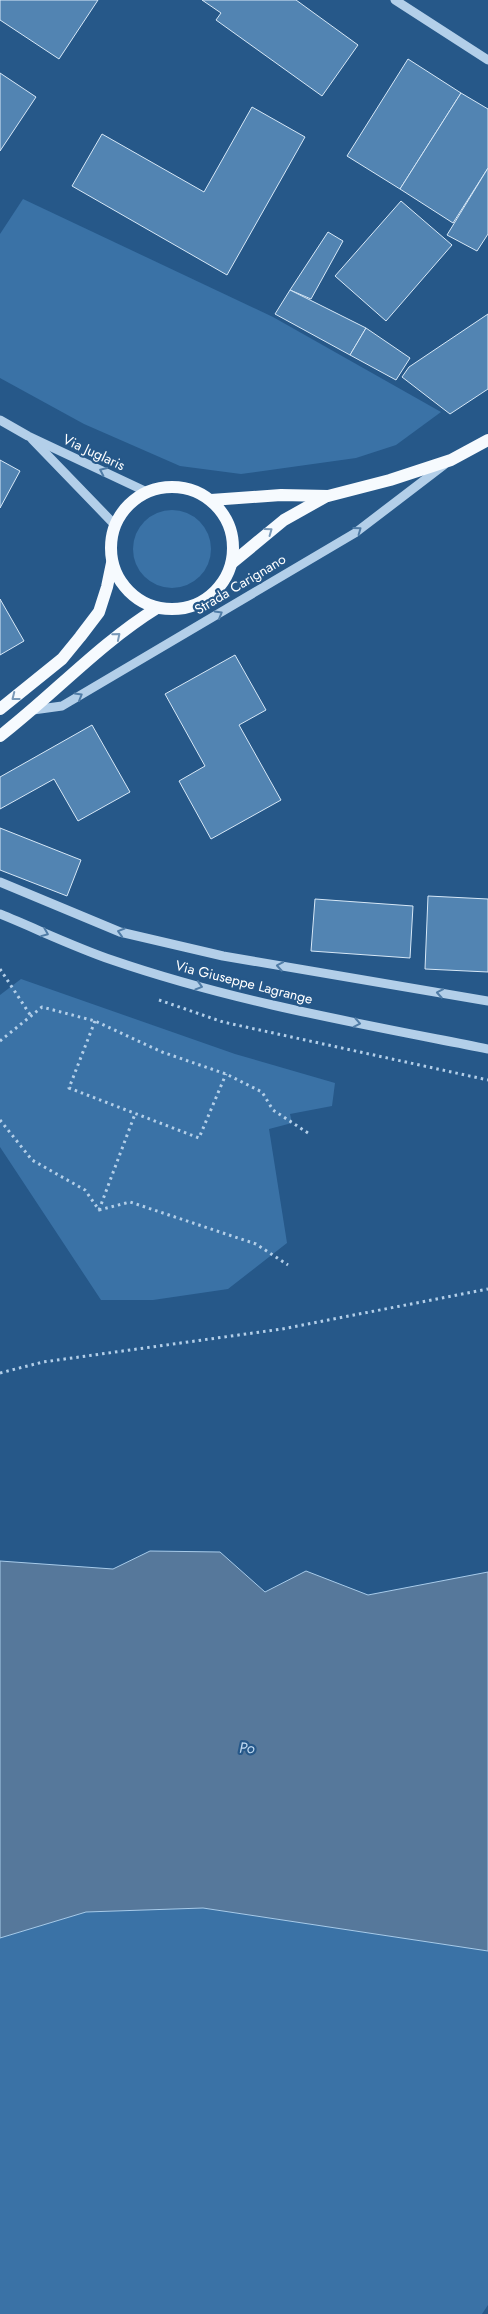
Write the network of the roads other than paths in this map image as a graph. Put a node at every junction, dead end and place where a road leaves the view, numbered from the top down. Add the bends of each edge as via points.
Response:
1 (395, 0) edge
2 (488, 60) edge
3 (0, 420) edge
4 (28, 436) junction
5 (488, 440) edge
6 (451, 460) junction
7 (147, 492) junction
8 (328, 496) junction
9 (211, 500) junction
10 (115, 525) junction
11 (112, 563) junction
12 (232, 563) junction
13 (157, 608) junction
14 (0, 708) edge
15 (33, 710) junction
16 (0, 736) edge
17 (0, 882) edge
18 (0, 914) edge
19 (488, 1001) edge
20 (488, 1049) edge

1 - 2 street
3 - 4 street, Via Juglaris
7 -> 4 street, Via Juglaris
4 - 10 street, Via Juglaris
5 - 6 main road, Strada Carignano
6 - 8 main road, Strada Carignano
15 -> 6 street, Strada Carignano via 62,706 347,538
7 - 9 main road via 164,487 182,488
7 - 10 main road via 134,500
8 - 9 main road, Strada Carignano
12 -> 8 main road, Strada Carignano via 284,520
9 - 12 main road via 220,508 232,534
10 - 11 main road
11 - 13 main road via 132,595
11 -> 14 main road via 99,612 80,637 49,670
12 - 13 main road via 221,586 206,600 188,608
15 -> 13 main road via 120,632
15 - 16 main road
19 -> 17 street, Via Giuseppe Lagrange via 223,956 120,932
18 -> 20 street, Via Giuseppe Lagrange via 112,960 214,990 290,1009

